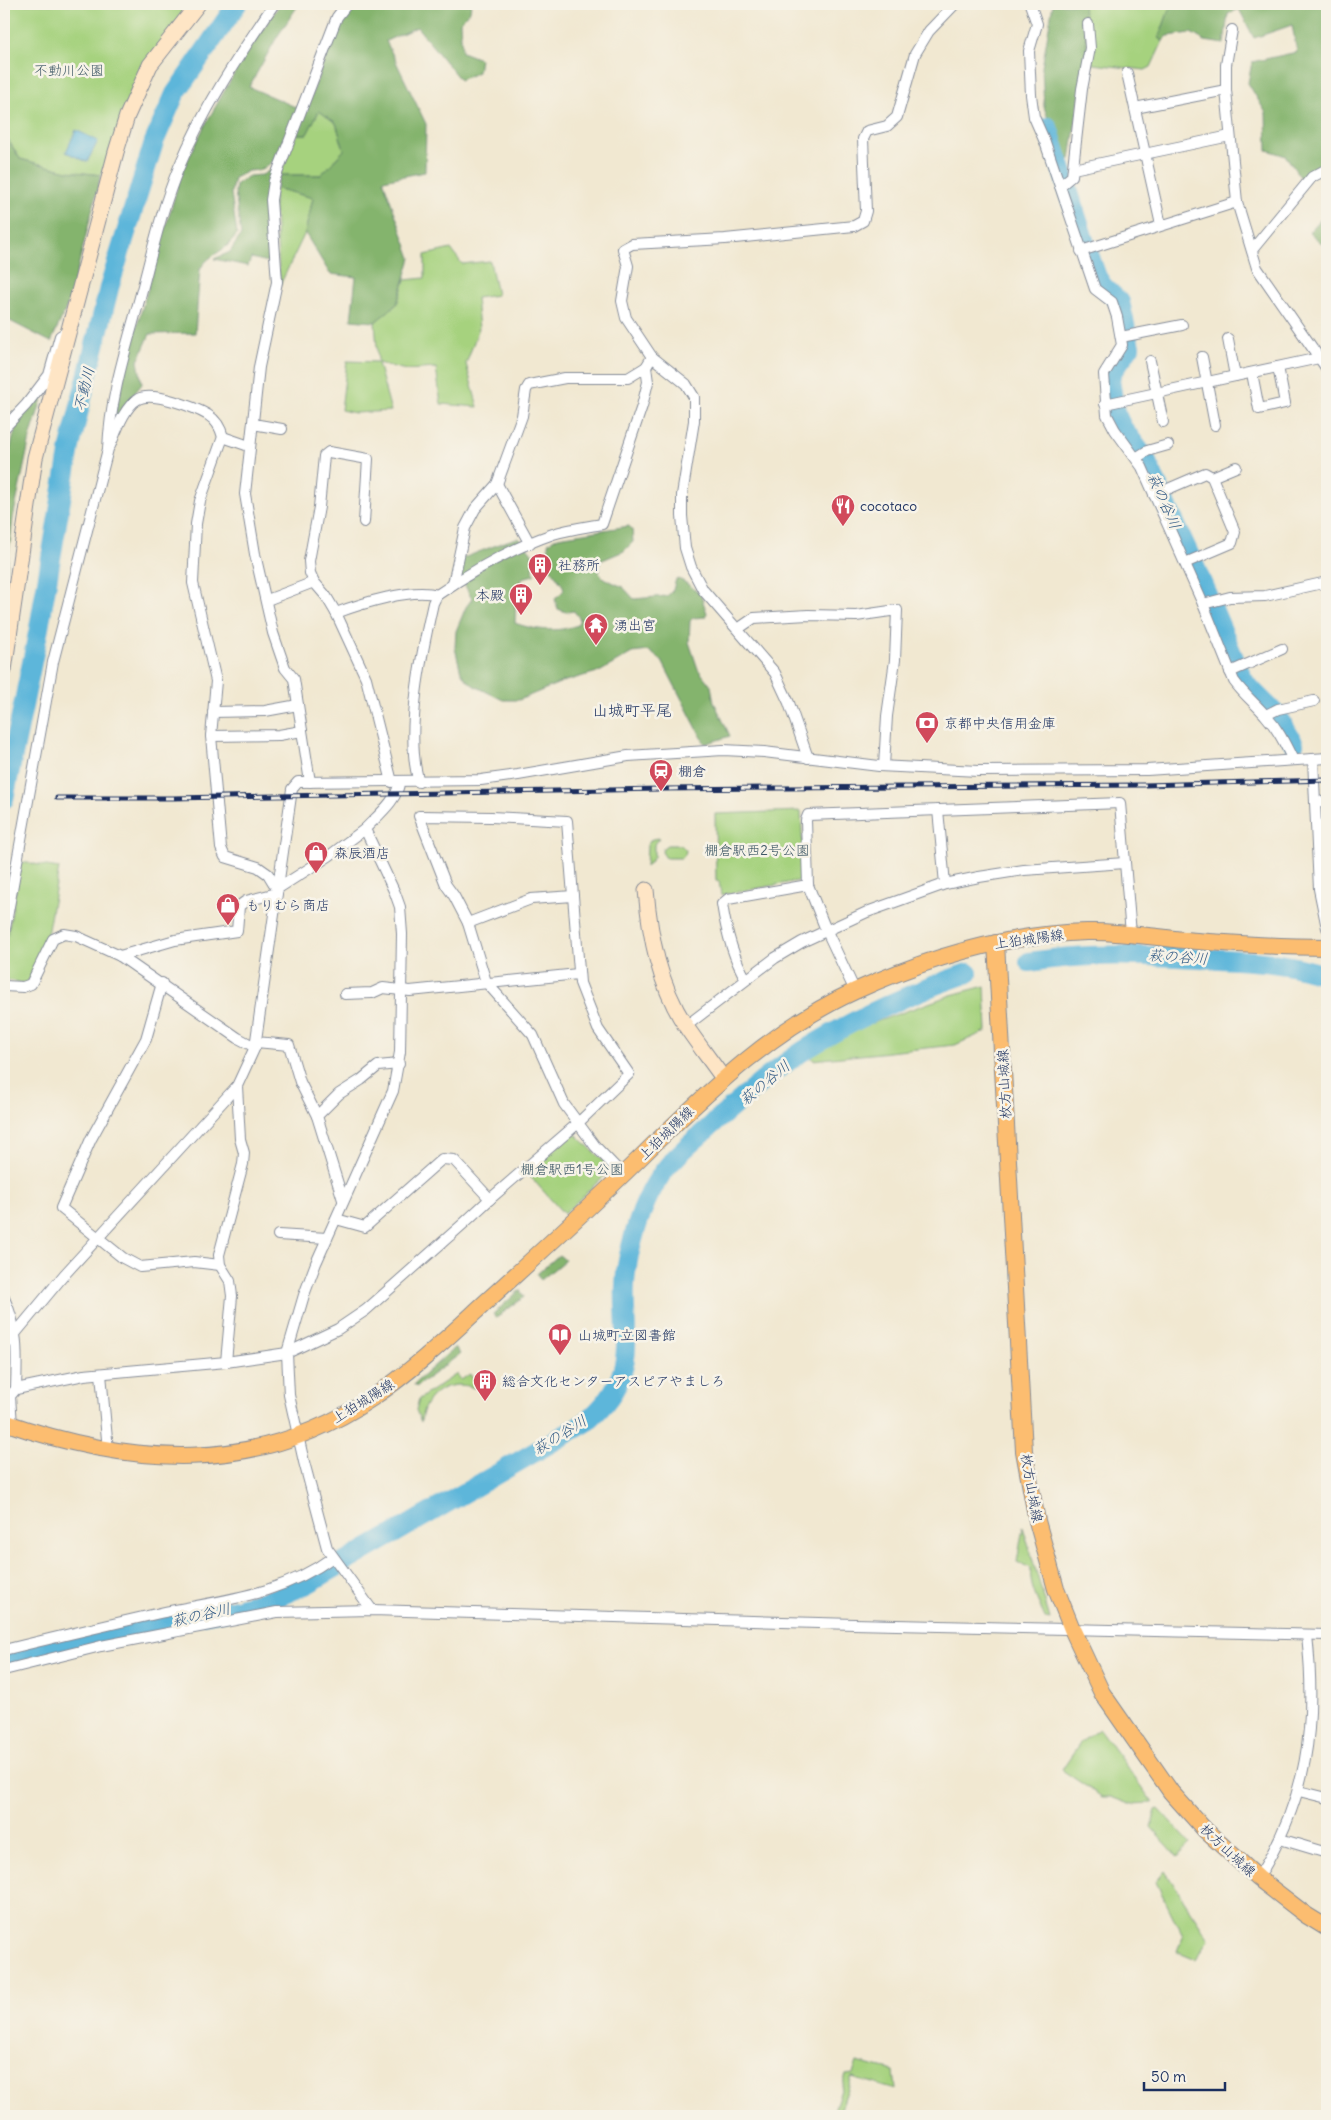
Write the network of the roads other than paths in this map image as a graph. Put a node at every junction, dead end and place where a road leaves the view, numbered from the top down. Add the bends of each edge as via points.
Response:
1 (198, 4) edge
2 (274, 4) edge
3 (347, 4) edge
4 (955, 4) edge
5 (1030, 4) edge
6 (1088, 24) dead end
7 (1232, 30) dead end
8 (1127, 73) dead end
9 (1226, 90) junction
10 (1135, 108) junction
11 (1230, 136) junction
12 (1144, 154) junction
13 (1073, 169) junction
14 (1327, 169) edge
15 (1064, 183) junction
16 (1237, 202) junction
17 (1161, 225) junction
18 (1252, 250) junction
19 (1081, 251) junction
20 (1182, 325) dead end
21 (68, 331) junction
22 (1125, 336) junction
23 (1228, 339) dead end
24 (652, 357) junction
25 (1202, 357) dead end
26 (1319, 358) junction
27 (1150, 361) dead end
28 (1278, 367) junction
29 (646, 368) junction
30 (1327, 369) edge
31 (1252, 373) junction
32 (1235, 376) junction
33 (1206, 382) junction
34 (1156, 392) junction
35 (1110, 402) junction
36 (1163, 422) dead end
37 (253, 424) junction
38 (1214, 424) dead end
39 (4, 428) edge
40 (282, 429) dead end
41 (223, 437) junction
42 (1168, 445) dead end
43 (249, 446) junction
44 (108, 449) junction
45 (1140, 456) junction
46 (1236, 467) dead end
47 (1212, 477) junction
48 (497, 484) junction
49 (1158, 493) junction
50 (364, 522) dead end
51 (530, 544) junction
52 (1189, 561) junction
53 (314, 582) junction
54 (1327, 582) edge
55 (453, 584) junction
56 (437, 595) junction
57 (267, 600) junction
58 (1208, 603) junction
59 (336, 613) junction
60 (738, 629) junction
61 (1282, 649) dead end
62 (4, 670) edge
63 (1235, 670) junction
64 (1314, 701) dead end
65 (298, 705) junction
66 (214, 712) junction
67 (1270, 713) junction
68 (302, 731) junction
69 (212, 736) junction
70 (808, 758) junction
71 (1313, 758) junction
72 (1327, 758) edge
73 (1292, 760) junction
74 (884, 766) junction
75 (310, 782) junction
76 (396, 782) junction
77 (419, 782) junction
78 (1314, 800) junction
79 (1327, 804) edge
80 (938, 810) junction
81 (365, 829) junction
82 (1125, 863) junction
83 (945, 884) junction
84 (808, 885) junction
85 (646, 890) dead end
86 (277, 891) junction
87 (573, 896) junction
88 (468, 923) junction
89 (1327, 928) edge
90 (828, 930) junction
91 (4, 934) edge
92 (1131, 934) junction
93 (996, 943) junction
94 (1327, 947) edge
95 (120, 956) junction
96 (578, 974) junction
97 (746, 979) junction
98 (486, 982) junction
99 (162, 983) junction
100 (4, 986) edge
101 (401, 989) junction
102 (856, 991) junction
103 (345, 994) dead end
104 (686, 1026) junction
105 (255, 1044) junction
106 (399, 1064) junction
107 (723, 1078) junction
108 (237, 1086) junction
109 (317, 1116) junction
110 (577, 1124) junction
111 (623, 1175) junction
112 (490, 1199) junction
113 (343, 1200) junction
114 (336, 1219) junction
115 (278, 1235) dead end
116 (98, 1237) junction
117 (327, 1238) junction
118 (220, 1265) junction
119 (4, 1298) edge
120 (16, 1332) junction
121 (4, 1347) edge
122 (287, 1353) junction
123 (226, 1362) junction
124 (101, 1374) junction
125 (16, 1389) junction
126 (8, 1424) edge
127 (298, 1435) junction
128 (108, 1450) junction
129 (334, 1559) junction
130 (372, 1610) junction
131 (1072, 1629) junction
132 (1307, 1635) junction
133 (1327, 1635) edge
134 (4, 1650) edge
135 (4, 1670) edge
136 (1299, 1791) junction
137 (1327, 1798) edge
138 (1280, 1839) junction
139 (1327, 1853) edge
140 (1258, 1878) junction
141 (1327, 1928) edge

1 - 21 street via 150,65 127,116
2 - 44 street via 237,59 178,169 124,355 109,417
3 - 37 street via 337,17 274,181 271,200 277,282 259,366
4 - 24 street via 929,31 915,54 897,116 887,126 867,131 864,140 866,211 863,221 854,226 725,239 632,244 623,249 628,272 623,294 624,313
5 - 15 street via 1037,24 1029,51 1034,117
6 - 13 street via 1090,48
7 - 9 street
8 - 10 street
9 - 10 street
9 - 11 street
10 - 12 street
11 - 12 street
11 - 16 street
12 - 13 street
12 - 17 street
13 - 15 street via 1072,176
14 - 18 street via 1312,177
15 - 19 street
16 - 17 street
16 - 18 street
17 - 19 street
18 - 26 street via 1257,268
19 - 22 street via 1095,289 1112,302
20 - 22 street
21 - 39 street via 60,336 49,375
21 - 62 street via 35,458
22 - 35 street via 1104,374
23 - 32 street
24 - 29 street
24 - 60 street via 686,384 694,397 694,421 682,495 685,548 703,590
25 - 33 street
26 - 28 street
26 - 30 street
27 - 34 street
28 - 31 street
28 - 31 street via 1285,403 1268,407 1259,409
29 - 48 street via 628,378 565,378 529,385 522,416
29 - 51 street via 648,382 642,406 602,524 567,530
31 - 32 street
32 - 33 street
33 - 34 street
33 - 38 street
34 - 35 street
34 - 36 street
35 - 45 street via 1107,415 1115,430
37 - 40 street
37 - 43 street
41 - 43 street
41 - 44 street via 208,415 166,399 148,397 137,400 128,409
41 - 66 street via 200,501 193,583 215,669
42 - 45 street
43 - 57 street via 245,494
44 - 91 street via 53,662
45 - 49 street
46 - 47 street
47 - 49 street via 1206,473
47 - 52 street via 1236,532 1232,543
48 - 51 street
48 - 55 street via 475,509 466,528
49 - 52 street
50 - 53 street via 368,459 328,452 324,456 309,561
51 - 55 street
52 - 58 street
53 - 57 street
53 - 59 street
54 - 58 street via 1265,596 1230,597
55 - 56 street
56 - 59 street via 417,592
56 - 77 street via 419,677 413,755
57 - 65 street via 273,633 285,668 294,679
58 - 63 street
59 - 76 street via 366,678
60 - 70 street via 780,683
60 - 74 street via 754,618 856,616 897,610
61 - 63 street
63 - 67 street via 1242,692
64 - 67 street
65 - 66 street
65 - 68 street
66 - 69 street
67 - 73 street
68 - 69 street via 279,735
68 - 75 street
69 - 86 street via 221,848 225,857 258,867 268,874
70 - 74 street
70 - 77 street via 715,750 628,756 518,776
71 - 72 street
71 - 73 street
71 - 78 street
73 - 74 street via 1132,770 978,771
75 - 76 street
75 - 86 street via 298,782 292,789
76 - 77 street
76 - 81 street via 399,787 392,798
78 - 79 street
78 - 89 street via 1319,889
80 - 82 street via 1120,803
80 - 83 street
80 - 84 street via 808,815
81 - 86 street
81 - 101 street via 400,907
82 - 83 street via 1024,870
82 - 92 street
83 - 90 street
84 - 90 street
84 - 97 street via 728,900 722,904 727,931
85 - 104 street via 656,957
86 - 95 street via 239,906 237,931 174,940
86 - 105 street
87 - 88 street via 531,899
87 - 88 street via 567,821 419,816 446,885
87 - 96 street
88 - 98 street
90 - 97 street via 776,958
90 - 102 street
92 - 93 main road, 上狛城陽線 via 1085,932
92 - 94 main road, 上狛城陽線 via 1267,946
93 - 102 main road, 上狛城陽線 via 942,957
93 - 131 main road, 枚方山城線 via 1024,1451 1044,1551
95 - 99 street
95 - 100 street via 76,936 60,935 53,939 43,955 31,984
96 - 98 street
96 - 110 street via 598,1029 629,1074
97 - 104 street
98 - 101 street via 410,991
98 - 110 street via 533,1035 564,1104
99 - 105 street via 238,1038
99 - 116 street via 146,1039 91,1139 62,1208
101 - 103 street via 383,988 372,993
101 - 106 street
102 - 107 main road, 上狛城陽線 via 797,1023
104 - 107 street
105 - 108 street
105 - 109 street via 288,1045 300,1082
106 - 109 street via 378,1066 339,1094
106 - 113 street via 393,1091
107 - 111 main road, 上狛城陽線
108 - 116 street
108 - 118 street via 243,1164 219,1255
109 - 113 street
110 - 111 street
110 - 112 street
111 - 127 main road, 上狛城陽線 via 409,1370 370,1400
112 - 114 street via 454,1160 442,1159 365,1227
112 - 122 street via 366,1310 338,1329
113 - 114 street
114 - 117 street
115 - 117 street
116 - 118 street via 122,1258 140,1267 194,1262
116 - 120 street
117 - 122 street via 304,1295
118 - 123 street via 230,1281 232,1296
119 - 120 street
120 - 121 street
120 - 125 street
122 - 123 street
122 - 127 street via 289,1395
123 - 124 street
124 - 125 street
124 - 128 street
125 - 126 street via 10,1396
126 - 128 main road, 上狛城陽線 via 50,1438
127 - 128 main road, 上狛城陽線 via 256,1448 208,1455 158,1456
127 - 129 street via 327,1548
129 - 130 street
129 - 134 street via 295,1580 250,1596
130 - 131 street
130 - 135 street via 254,1615 101,1646
131 - 132 street
131 - 140 main road, 枚方山城線 via 1102,1693 1171,1792 1205,1830
132 - 133 street
132 - 136 street via 1311,1707
136 - 137 street
136 - 138 street
138 - 139 street
138 - 140 street
140 - 141 main road, 枚方山城線

